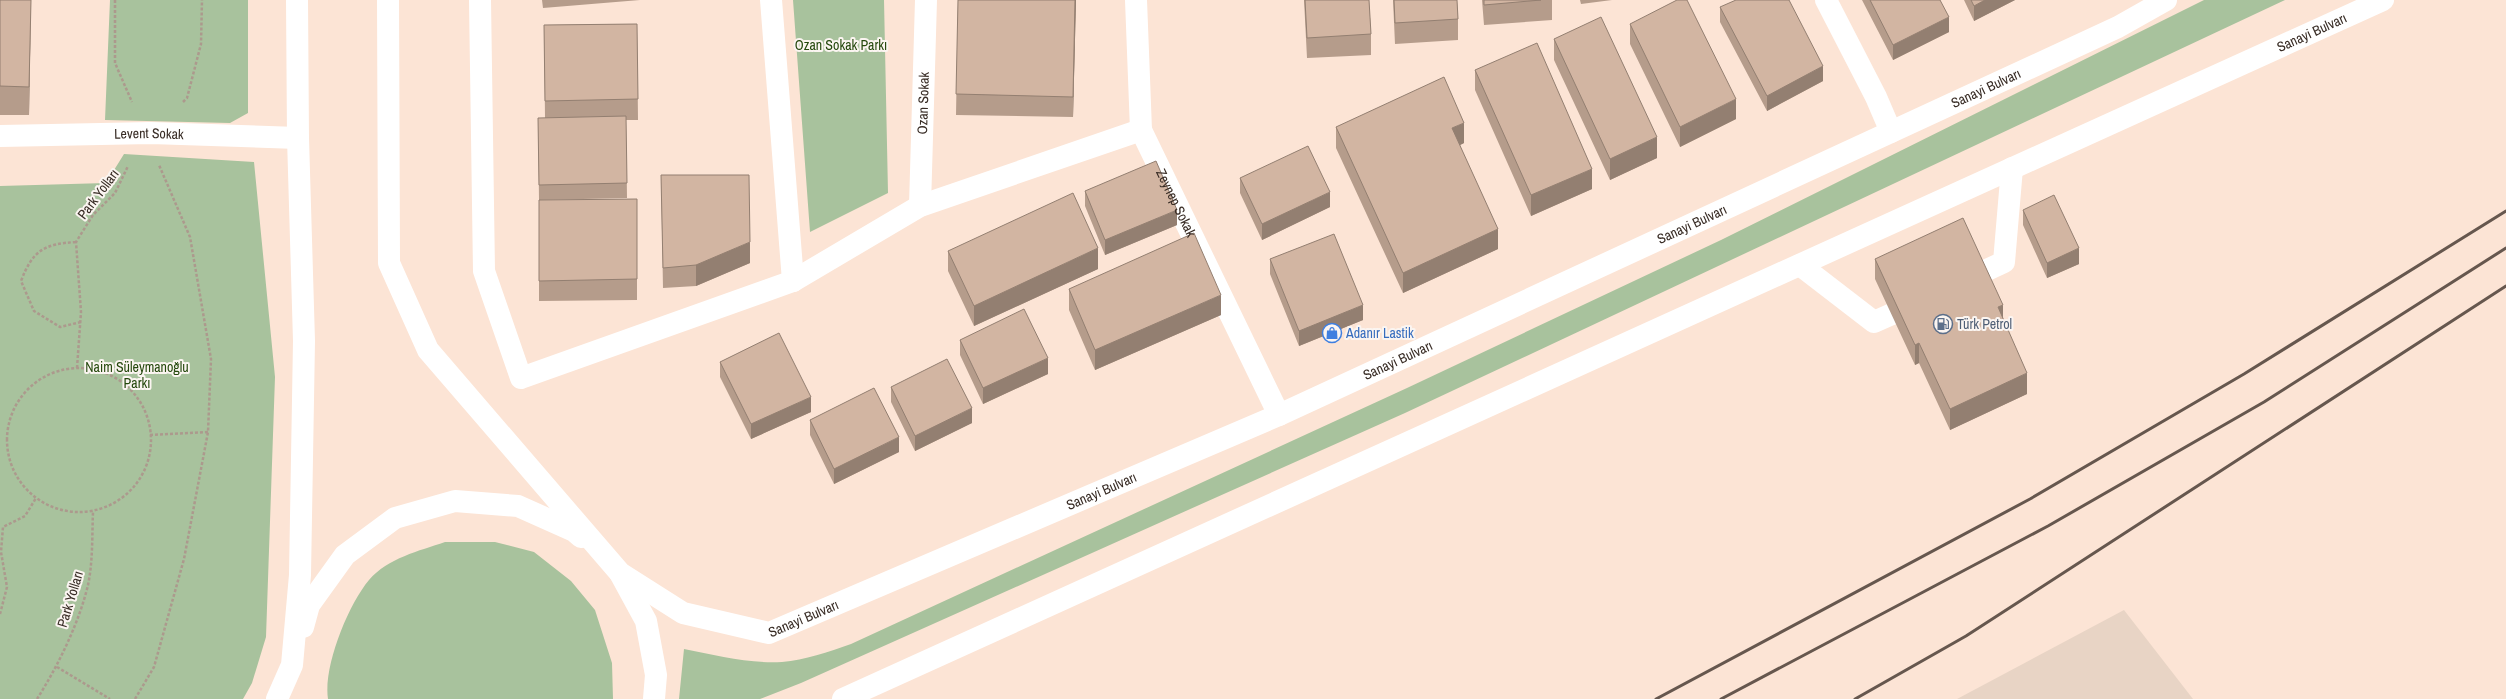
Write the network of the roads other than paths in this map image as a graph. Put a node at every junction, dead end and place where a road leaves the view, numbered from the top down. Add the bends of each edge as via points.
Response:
1 (297, 0) edge
2 (388, 0) edge
3 (480, 0) edge
4 (771, 0) edge
5 (926, 0) edge
6 (1136, 0) edge
7 (1826, 0) edge
8 (2166, 0) edge
9 (2383, 0) edge
10 (1141, 130) junction
11 (1891, 132) junction
12 (0, 136) edge
13 (298, 138) junction
14 (2012, 168) junction
15 (920, 206) junction
16 (1800, 265) junction
17 (793, 282) junction
18 (1279, 415) junction
19 (620, 573) junction
20 (292, 665) junction
21 (277, 699) edge
22 (294, 699) edge
23 (654, 699) edge
24 (843, 699) edge

1 - 13 main road
2 - 19 main road via 390,263 428,350
3 - 17 main road via 484,271 521,378
4 - 17 main road
5 - 15 main road, Ozan Sokak
6 - 10 main road, Zeynep Sokak
7 - 11 main road via 1876,97
8 - 11 main road, Sanayi Bulvarı via 2118,27
9 - 14 main road, Sanayi Bulvarı
10 - 15 main road
10 - 18 main road, Zeynep Sokak
11 - 18 main road, Sanayi Bulvarı
12 - 13 main road, Levent Sokak via 147,132
13 - 20 main road via 304,341 300,575
14 - 16 main road, Sanayi Bulvarı
14 - 16 main road via 2004,262 1881,319 1874,322
15 - 17 main road
16 - 24 main road, Sanayi Bulvarı
18 - 19 main road, Sanayi Bulvarı via 768,633 683,613
19 - 20 main road via 574,531 518,506 455,501 395,518 345,555 309,605
19 - 23 main road via 646,621 656,675
20 - 21 main road
20 - 22 main road

